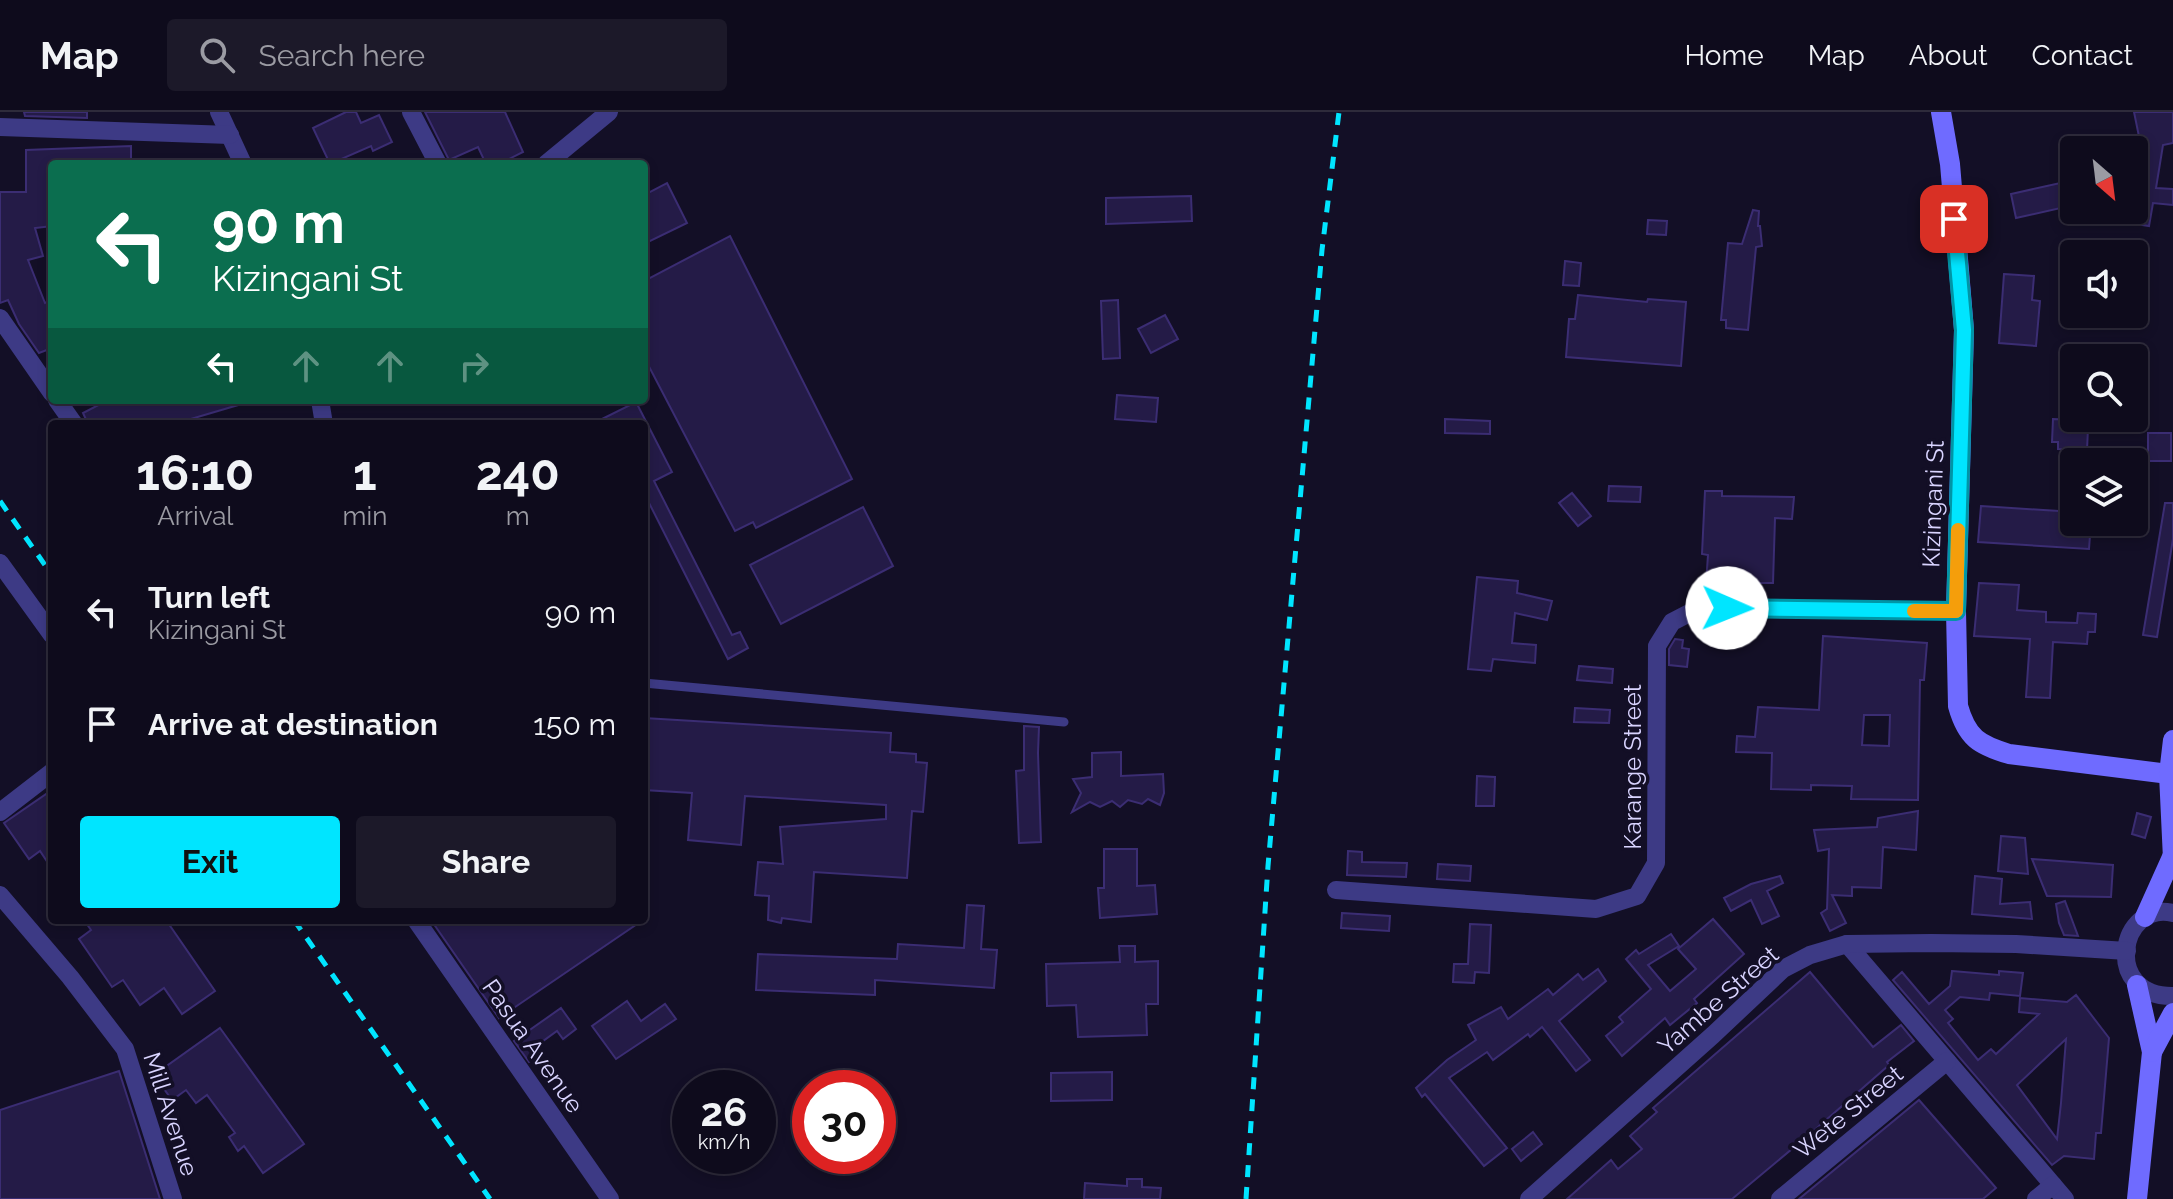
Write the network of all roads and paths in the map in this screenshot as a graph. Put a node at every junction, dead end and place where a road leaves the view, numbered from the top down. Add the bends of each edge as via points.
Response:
1 (219, 112) edge
2 (411, 112) edge
3 (1941, 112) edge
4 (597, 116) edge
5 (0, 127) edge
6 (230, 135) junction
7 (241, 160) edge
8 (436, 160) edge
9 (550, 160) edge
10 (0, 318) edge
11 (48, 387) edge
12 (0, 563) edge
13 (1956, 611) junction
14 (48, 629) edge
15 (648, 683) edge
16 (1064, 722) dead end
17 (2173, 740) edge
18 (2171, 774) edge
19 (48, 775) edge
20 (0, 812) edge
21 (2173, 858) edge
22 (1336, 890) dead end
23 (0, 895) edge
24 (2173, 913) edge
25 (2145, 917) junction
26 (419, 924) edge
27 (1847, 944) junction
28 (2127, 951) junction
29 (2137, 985) junction
30 (2173, 996) edge
31 (2173, 1013) edge
32 (2152, 1052) junction
33 (1947, 1061) junction
34 (2059, 1192) edge
35 (173, 1199) edge
36 (610, 1199) edge
37 (1529, 1199) edge
38 (1780, 1199) edge
39 (2036, 1199) edge
40 (2137, 1199) edge

1 - 6 street
2 - 8 street
3 - 13 street, Kizingani St via 1964,330
4 - 9 street
5 - 6 street
6 - 7 street
10 - 11 street
12 - 14 street
13 - 18 street, Kizingani St via 1958,706 1972,737 2009,754
13 - 22 street, Karange Street via 1699,608 1672,622 1657,646 1656,863 1637,896 1596,909
15 - 16 lane
17 - 18 street
18 - 21 street
19 - 20 street
21 - 25 street
23 - 35 street, Mill Avenue via 125,1049
24 - 25 street
25 - 28 street via 2129,933
26 - 36 street, Pasua Avenue
27 - 28 street, Yambe Street via 2016,944
27 - 33 street
27 - 37 street, Yambe Street via 1783,969
28 - 29 street via 2127,971
29 - 30 street via 2153,995
29 - 32 street
31 - 32 street
32 - 40 street
33 - 34 street
33 - 38 street, Wete Street
34 - 39 street

